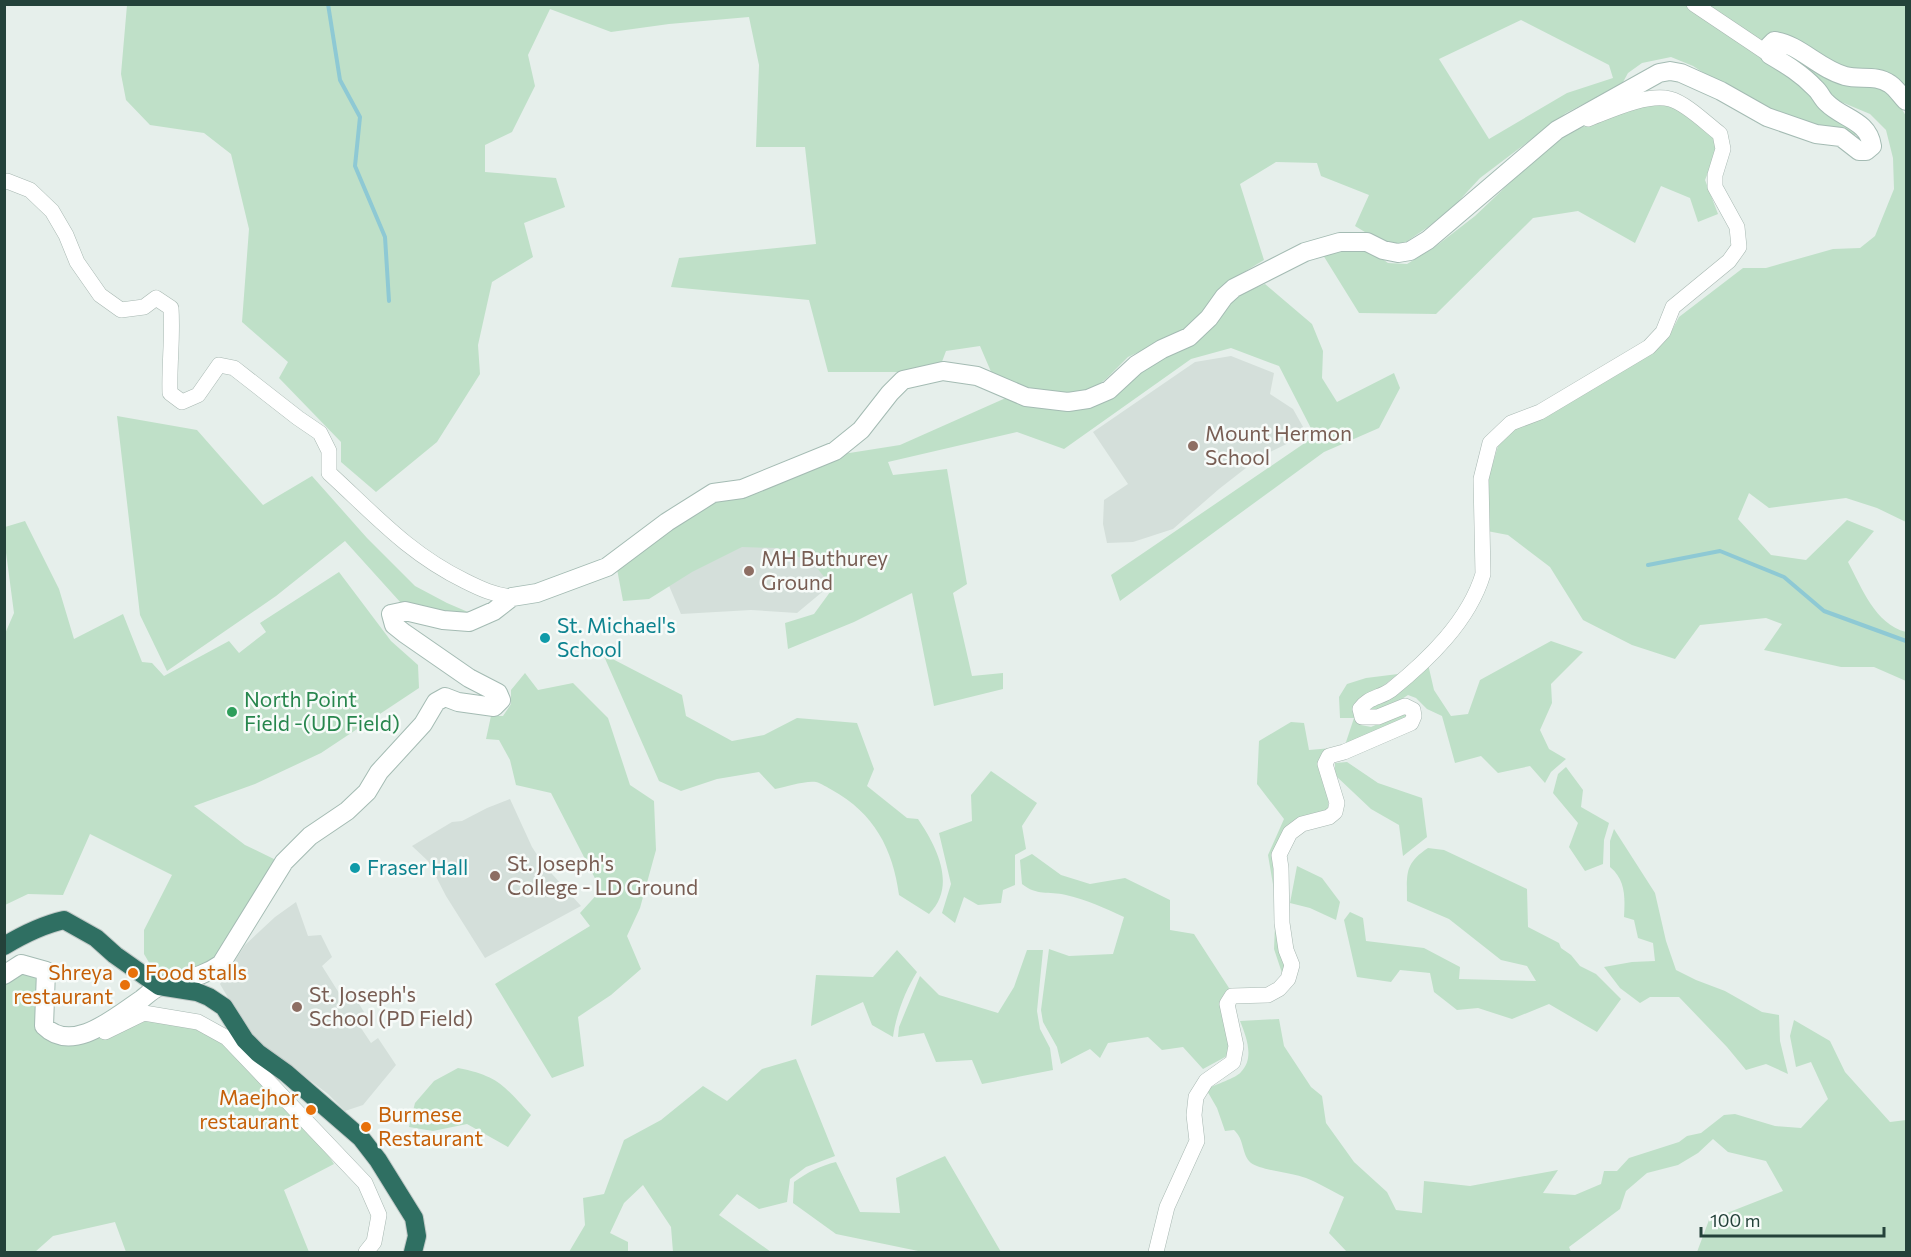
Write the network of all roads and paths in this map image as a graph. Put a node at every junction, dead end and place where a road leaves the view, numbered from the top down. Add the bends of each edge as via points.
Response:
1 (1694, 4) edge
2 (1770, 55) junction
3 (1906, 101) edge
4 (1557, 130) junction
5 (4, 182) edge
6 (512, 597) junction
7 (4, 946) edge
8 (4, 975) edge
9 (159, 986) junction
10 (72, 1037) junction
11 (366, 1252) edge
12 (413, 1252) edge
13 (1156, 1252) edge

1 - 2 street
2 - 3 main road via 1769,46 1774,41 1785,42 1825,68 1846,76 1875,77 1890,84
2 - 4 main road via 1794,69 1817,89 1827,104 1861,124 1872,146 1859,151 1841,137 1789,126 1721,91 1670,71 1643,81
4 - 6 main road via 1410,251 1398,253 1367,242 1340,242 1305,252 1234,288 1189,337 1136,365 1109,390 1068,402 1026,397 976,376 943,371 903,380 861,430 835,451 742,489 713,493 607,567 537,593
4 - 13 street via 1649,99 1670,99 1690,110 1720,134 1723,149 1715,187 1737,226 1739,247 1729,261 1673,307 1663,332 1649,347 1540,412 1511,423 1490,443 1481,479 1483,574 1479,587 1465,614 1406,678 1365,702 1360,709 1362,717 1370,719 1405,706 1413,710 1411,723 1329,756 1325,764 1337,803 1335,812 1302,824 1290,833 1279,855 1282,923 1292,965 1288,979 1268,995 1232,996 1227,1004 1236,1046 1233,1062 1206,1081 1196,1097 1197,1142 1167,1207
5 - 6 street via 30,190 52,211 76,262 100,295 122,310 144,307 156,298 171,308 170,393 182,402 198,395 219,365 234,368 320,433 329,451 329,473 409,548 495,596
6 - 9 main road via 494,611 469,622 405,611 391,614 394,625 404,633 498,693 501,700 494,707 445,697 436,702 423,724 384,766 367,792 310,836 284,862 220,964 199,977
7 - 9 highway via 46,924 64,920 96,938
8 - 10 main road via 21,964 46,971 44,1026 52,1033
9 - 10 main road via 99,1026
9 - 12 highway via 197,992 218,1002 258,1053 361,1138 414,1218 417,1236
10 - 11 street via 105,1032 144,1013 198,1022 227,1038 365,1183 379,1215 374,1242

